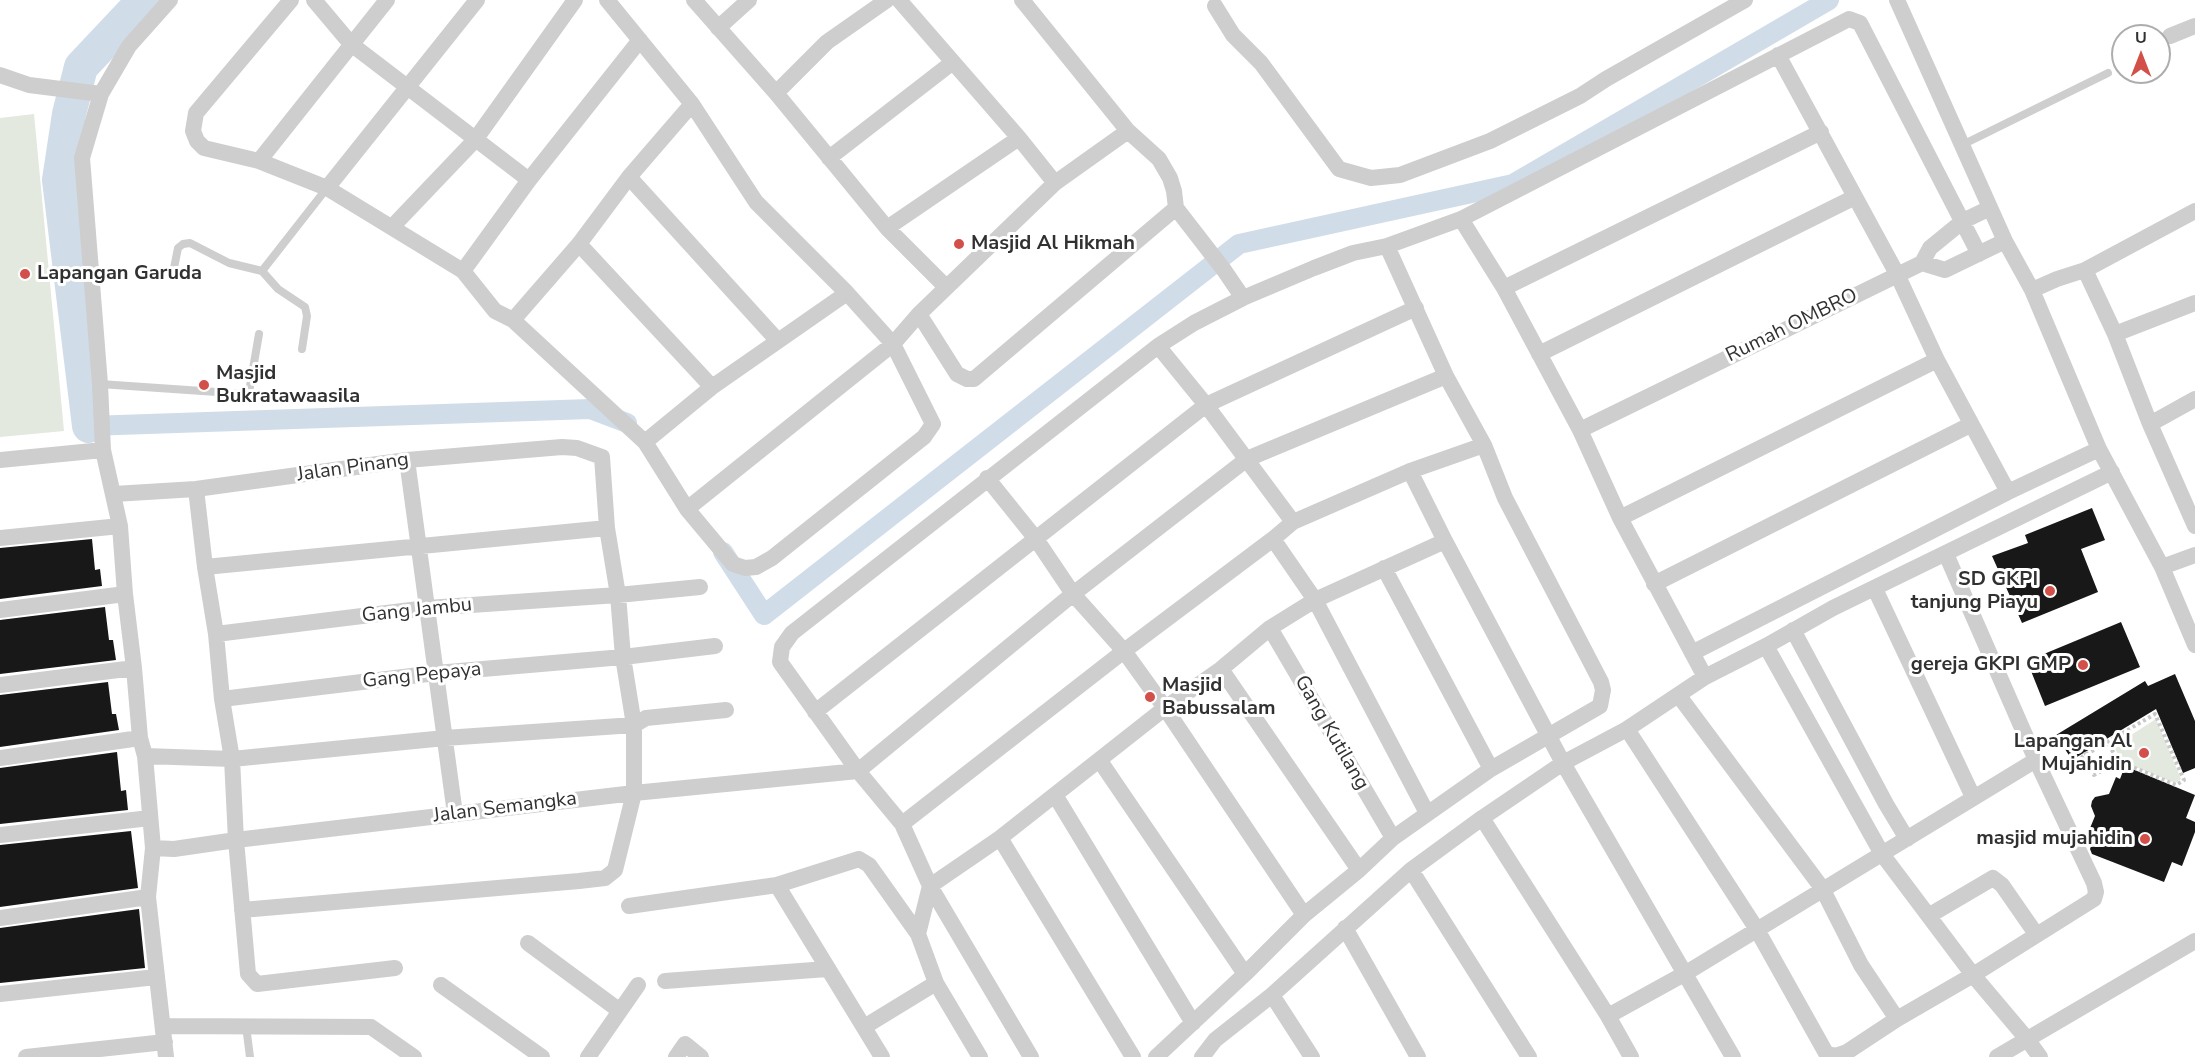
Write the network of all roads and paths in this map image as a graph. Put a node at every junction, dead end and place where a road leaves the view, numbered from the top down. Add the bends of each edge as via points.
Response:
1 (170, 0) edge
2 (291, 0) edge
3 (314, 0) edge
4 (387, 0) edge
5 (477, 0) edge
6 (575, 0) edge
7 (607, 0) edge
8 (694, 0) edge
9 (749, 0) edge
10 (886, 0) edge
11 (899, 0) edge
12 (1022, 0) edge
13 (1745, 0) edge
14 (1897, 0) edge
15 (1218, 2) edge
16 (2195, 26) edge
17 (718, 28) junction
18 (2171, 36) edge
19 (640, 40) junction
20 (351, 44) junction
21 (1778, 55) junction
22 (953, 62) junction
23 (2108, 72) dead end
24 (0, 75) edge
25 (407, 87) junction
26 (94, 93) junction
27 (776, 93) junction
28 (693, 104) junction
29 (1128, 131) junction
30 (1821, 132) junction
31 (1019, 138) junction
32 (475, 140) junction
33 (1962, 145) junction
34 (829, 158) junction
35 (259, 161) junction
36 (629, 177) junction
37 (529, 180) junction
38 (1055, 183) junction
39 (327, 189) junction
40 (1855, 197) junction
41 (1176, 208) junction
42 (1990, 208) junction
43 (2195, 212) edge
44 (1461, 219) junction
45 (1963, 221) junction
46 (392, 227) junction
47 (887, 228) junction
48 (2005, 241) junction
49 (579, 244) junction
50 (1388, 246) junction
51 (1979, 254) junction
52 (1922, 262) junction
53 (2085, 270) junction
54 (262, 271) junction
55 (463, 271) junction
56 (173, 273) dead end
57 (1897, 274) junction
58 (946, 287) junction
59 (1504, 288) junction
60 (2032, 290) junction
61 (847, 293) junction
62 (1243, 298) junction
63 (2195, 303) edge
64 (1416, 308) junction
65 (919, 314) junction
66 (513, 320) junction
67 (259, 334) dead end
68 (2115, 334) junction
69 (778, 341) junction
70 (893, 344) junction
71 (1158, 346) junction
72 (302, 349) dead end
73 (1539, 354) junction
74 (1937, 360) junction
75 (1446, 376) junction
76 (100, 384) junction
77 (712, 387) junction
78 (2195, 399) edge
79 (1206, 405) junction
80 (1970, 424) junction
81 (2150, 424) junction
82 (1580, 430) junction
83 (645, 442) junction
84 (1484, 445) junction
85 (2099, 449) junction
86 (103, 450) junction
87 (1247, 459) junction
88 (0, 460) edge
89 (407, 460) junction
90 (1410, 471) junction
91 (2112, 472) junction
92 (987, 478) junction
93 (196, 489) junction
94 (2188, 489) edge
95 (2008, 492) junction
96 (114, 494) junction
97 (687, 509) junction
98 (1620, 518) junction
99 (1293, 522) junction
100 (120, 526) junction
101 (2195, 526) edge
102 (606, 528) junction
103 (0, 538) edge
104 (1036, 539) junction
105 (1273, 539) junction
106 (1445, 541) junction
107 (419, 547) junction
108 (1946, 554) junction
109 (2195, 555) edge
110 (205, 567) junction
111 (2162, 567) junction
112 (1384, 568) junction
113 (1654, 584) junction
114 (700, 587) dead end
115 (1875, 589) junction
116 (125, 594) junction
117 (1073, 594) junction
118 (618, 595) junction
119 (1315, 600) junction
120 (427, 608) junction
121 (0, 610) edge
122 (1270, 628) junction
123 (1793, 630) junction
124 (216, 634) junction
125 (2195, 645) edge
126 (715, 646) dead end
127 (1766, 646) junction
128 (1124, 651) junction
129 (1692, 653) junction
130 (623, 657) junction
131 (134, 668) junction
132 (1221, 669) junction
133 (436, 674) junction
134 (1705, 677) junction
135 (0, 685) edge
136 (1679, 696) junction
137 (222, 699) junction
138 (1166, 708) junction
139 (726, 710) dead end
140 (815, 712) junction
141 (634, 724) junction
142 (1627, 729) junction
143 (1548, 736) junction
144 (140, 738) junction
145 (445, 738) junction
146 (2108, 742) junction
147 (2086, 753) junction
148 (145, 756) junction
149 (0, 758) edge
150 (232, 759) junction
151 (2036, 760) junction
152 (2117, 760) junction
153 (1100, 761) junction
154 (2076, 761) dead end
155 (1563, 763) junction
156 (1491, 769) junction
157 (858, 771) junction
158 (634, 793) junction
159 (1055, 795) junction
160 (1973, 797) junction
161 (1427, 813) junction
162 (455, 814) junction
163 (150, 818) junction
164 (1482, 818) junction
165 (902, 824) junction
166 (0, 835) edge
167 (1000, 838) junction
168 (1393, 838) junction
169 (1907, 839) junction
170 (236, 840) junction
171 (153, 848) junction
172 (1882, 854) junction
173 (1359, 870) junction
174 (1411, 870) junction
175 (777, 885) junction
176 (930, 886) junction
177 (1822, 888) junction
178 (148, 897) junction
179 (629, 906) dead end
180 (242, 910) junction
181 (1304, 915) junction
182 (1930, 915) junction
183 (0, 918) edge
184 (1345, 928) junction
185 (1756, 928) junction
186 (918, 934) junction
187 (2036, 934) junction
188 (528, 943) dead end
189 (2193, 948) edge
190 (395, 968) dead end
191 (827, 969) junction
192 (1686, 973) junction
193 (1245, 974) junction
194 (1973, 975) junction
195 (156, 977) junction
196 (665, 981) dead end
197 (936, 983) junction
198 (441, 985) dead end
199 (638, 985) dead end
200 (0, 994) edge
201 (1272, 995) junction
202 (620, 1011) junction
203 (1608, 1016) junction
204 (1897, 1019) junction
205 (1193, 1023) junction
206 (246, 1026) junction
207 (864, 1027) junction
208 (2027, 1039) junction
209 (165, 1042) edge
210 (26, 1057) edge
211 (250, 1057) edge
212 (414, 1057) edge
213 (542, 1057) edge
214 (588, 1057) edge
215 (676, 1057) edge
216 (701, 1057) edge
217 (882, 1057) edge
218 (980, 1057) edge
219 (1030, 1057) edge
220 (1133, 1057) edge
221 (1156, 1057) edge
222 (1202, 1057) edge
223 (1312, 1057) edge
224 (1418, 1057) edge
225 (1529, 1057) edge
226 (1631, 1057) edge
227 (1733, 1057) edge
228 (1997, 1057) edge
229 (2040, 1057) edge

1 - 26 street
2 - 35 street via 196,113 193,122 197,141 204,148
3 - 20 street
4 - 20 street
5 - 25 street
6 - 32 street
7 - 19 street
8 - 17 street
9 - 17 street
10 - 27 street via 827,42
11 - 22 street
12 - 29 street
13 - 15 street via 1580,96 1490,141 1400,175 1371,178 1339,169 1261,63 1233,35
14 - 33 street
16 - 18 street
17 - 27 street
19 - 28 street
19 - 37 street
20 - 25 street
20 - 35 street
21 - 30 street
21 - 44 street
21 - 45 street via 1849,19 1860,23
22 - 31 street
22 - 34 street
23 - 33 lane
24 - 26 street via 19,83
25 - 32 street
25 - 39 street
26 - 76 street via 82,158
27 - 34 street
28 - 36 street
28 - 61 street via 756,202
29 - 38 street
29 - 41 street via 1159,159 1170,178
30 - 40 street
30 - 59 street
31 - 38 street
31 - 47 street
32 - 37 street
32 - 46 street
33 - 42 street
34 - 47 street
35 - 39 street
36 - 49 street
36 - 69 street
37 - 55 street
38 - 58 street
39 - 46 street
39 - 54 lane
40 - 57 street
40 - 73 street
41 - 62 street
41 - 65 street via 975,378 957,374
42 - 45 street
42 - 48 street
43 - 53 street
44 - 50 street
44 - 59 street
45 - 51 street
45 - 52 street via 1930,248
46 - 55 street
47 - 58 street
48 - 51 street
48 - 60 street
49 - 66 street
49 - 77 street
50 - 62 street via 1353,253
50 - 64 street
51 - 52 street via 1945,270
52 - 57 street, Rumah OMBRO
53 - 60 street
53 - 68 street
54 - 56 lane via 229,262 190,243 178,248
54 - 72 lane via 278,289 305,307
55 - 66 street via 495,311
57 - 74 street
57 - 82 street, Rumah OMBRO
58 - 65 street
59 - 73 street
60 - 85 street
61 - 69 street
61 - 70 street
62 - 71 street
63 - 68 street
64 - 75 street
64 - 79 street
65 - 70 street
66 - 83 street
67 - 76 lane via 246,394
68 - 81 street
69 - 77 street
70 - 97 street
70 - 97 street via 933,424 924,437 756,567 733,564
71 - 79 street
71 - 92 street
73 - 82 street
74 - 80 street
74 - 98 street
75 - 84 street
75 - 87 street
76 - 86 street
77 - 83 street
78 - 81 street
79 - 87 street
79 - 104 street
80 - 95 street
80 - 113 street
81 - 94 street
82 - 98 street
83 - 97 street
84 - 90 street
84 - 143 street via 1506,498 1603,690 1600,706
85 - 91 street
85 - 95 street
86 - 88 street
86 - 96 street
87 - 99 street
87 - 117 street
89 - 93 street, Jalan Pinang
89 - 102 street, Jalan Pinang via 562,447 592,453 602,457
89 - 107 street
90 - 99 street
90 - 106 street
91 - 108 street
91 - 111 street
92 - 104 street
92 - 140 street via 792,633 782,647 780,662
93 - 96 street, Jalan Pinang
93 - 110 street
94 - 101 street
95 - 129 street
96 - 100 street
98 - 113 street
99 - 105 street
100 - 103 street
100 - 116 street
102 - 107 street
102 - 118 street
104 - 117 street
104 - 140 street
105 - 119 street
105 - 128 street
106 - 112 street
106 - 143 street
107 - 110 street
107 - 120 street
108 - 115 street
108 - 151 street
109 - 111 street
110 - 124 street
111 - 125 street
112 - 119 street
112 - 156 street
113 - 129 street
114 - 118 street, Gang Jambu
115 - 123 street
115 - 160 street
116 - 121 street
116 - 131 street
117 - 128 street
117 - 157 street
118 - 120 street, Gang Jambu
118 - 130 street
119 - 122 street
119 - 161 street
120 - 124 street, Gang Jambu
120 - 133 street
122 - 132 street
122 - 168 street, Gang Kutilang
123 - 127 street
123 - 169 street
124 - 137 street
126 - 130 street, Gang Pepaya
127 - 134 street
127 - 172 street
128 - 138 street
128 - 165 street
129 - 134 street
130 - 133 street, Gang Pepaya
130 - 141 street
131 - 135 street
131 - 144 street
132 - 138 street
132 - 173 street
133 - 137 street, Gang Pepaya
133 - 145 street
134 - 136 street
136 - 142 street
136 - 177 street
137 - 150 street
138 - 153 street
138 - 181 street
139 - 141 street via 646,718
140 - 157 street
141 - 145 street
141 - 158 street
142 - 155 street
142 - 185 street
143 - 155 street
143 - 156 street
144 - 148 street
144 - 149 street
145 - 150 street
145 - 162 street
146 - 147 path
146 - 152 path
146 - 152 path via 2156,714 2184,780 2176,785
147 - 152 path via 2094,775
147 - 154 path
148 - 150 street
148 - 163 street
150 - 170 street
151 - 160 street
151 - 187 street via 2096,892 2094,899
153 - 159 street
153 - 193 street
155 - 164 street
155 - 192 street
156 - 161 street
157 - 158 street, Jalan Semangka
157 - 165 street
158 - 162 street, Jalan Semangka
158 - 180 street via 615,870 605,878
159 - 167 street
159 - 205 street
160 - 169 street
161 - 168 street
162 - 170 street, Jalan Semangka
163 - 166 street
163 - 171 street
164 - 174 street
164 - 203 street
165 - 176 street
167 - 176 street
167 - 220 street
168 - 173 street
169 - 172 street
170 - 171 street, Jalan Semangka via 174,849
170 - 180 street
171 - 178 street
172 - 177 street
172 - 182 street
173 - 181 street
174 - 184 street
174 - 225 street
175 - 179 street
175 - 186 street via 859,860 868,865
175 - 191 street
176 - 186 street
176 - 219 street
177 - 185 street
177 - 204 street via 1861,965
178 - 183 street
178 - 195 street
180 - 190 street via 248,974 257,984
181 - 193 street
182 - 187 street via 1993,878
182 - 194 street
184 - 201 street
184 - 224 street
185 - 192 street
185 - 204 street via 1826,1053 1835,1056 1846,1052
186 - 197 street
187 - 194 street
188 - 202 street
189 - 208 street
191 - 196 street
191 - 207 street
192 - 203 street
192 - 227 street
193 - 205 street
194 - 204 street
194 - 208 street
195 - 200 street
195 - 209 street
197 - 207 street
197 - 218 street
198 - 213 street
199 - 202 street
201 - 222 street via 1215,1040
201 - 223 street
202 - 214 street
203 - 226 street
205 - 221 street
206 - 209 street
206 - 211 lane
206 - 212 street via 371,1027
207 - 217 street
208 - 228 street
208 - 229 street
209 - 210 street
215 - 216 street via 686,1044

